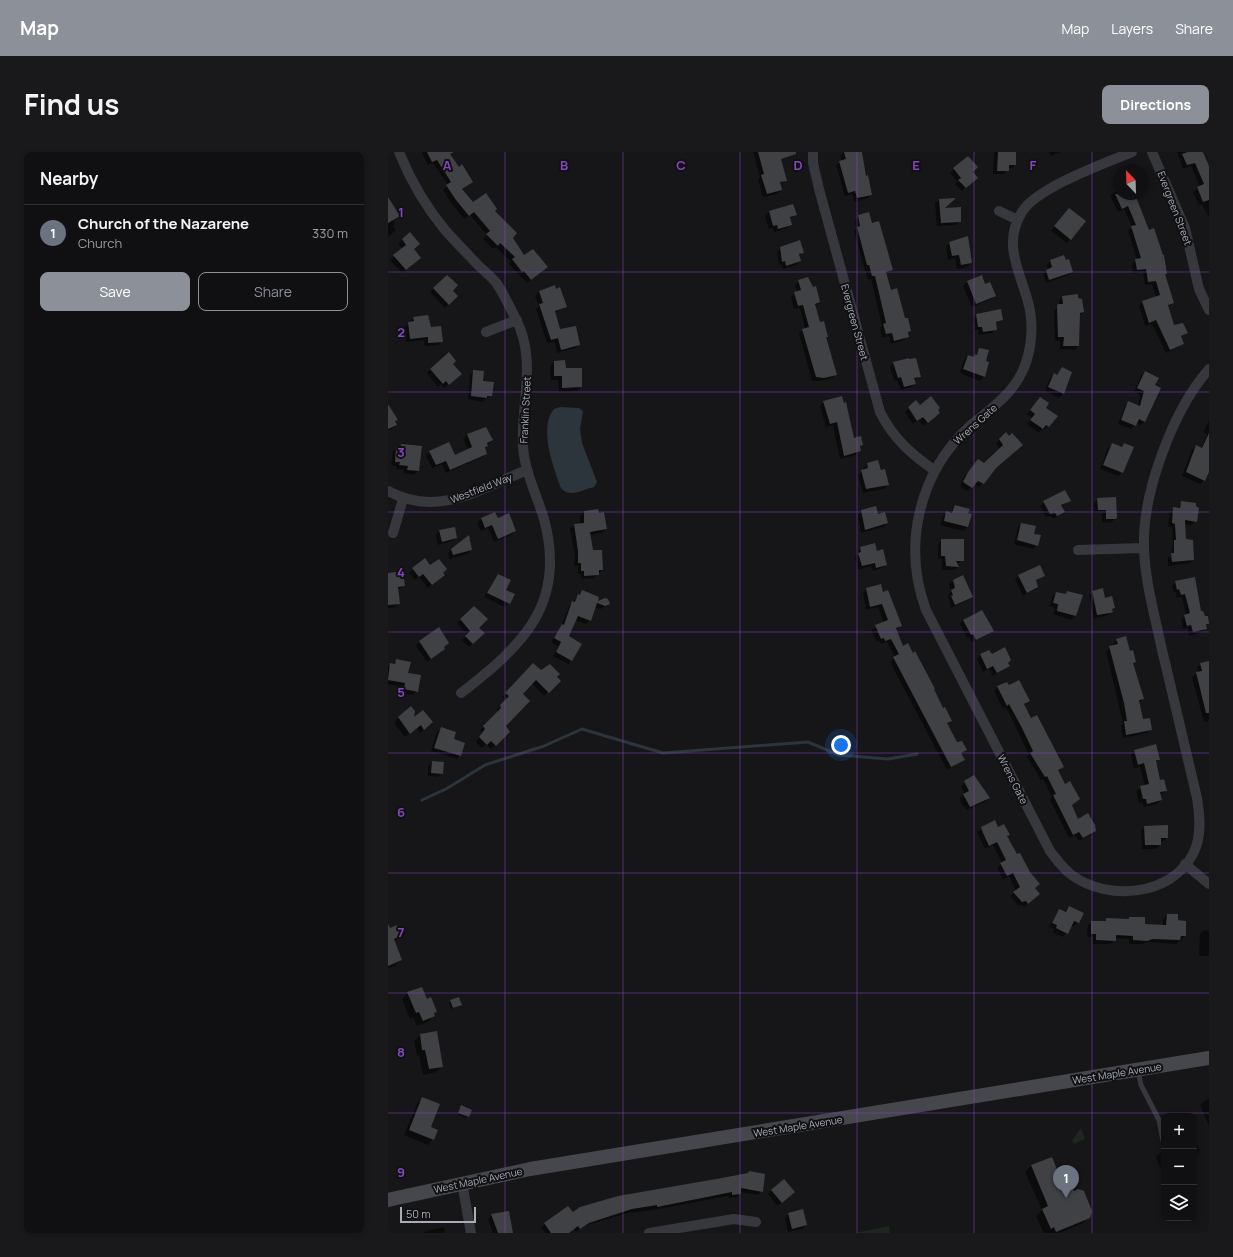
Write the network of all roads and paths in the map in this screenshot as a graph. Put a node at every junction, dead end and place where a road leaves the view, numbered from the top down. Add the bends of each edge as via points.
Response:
1 (399, 152) edge
2 (813, 152) edge
3 (1132, 152) edge
4 (1152, 152) edge
5 (999, 211) dead end
6 (1018, 220) junction
7 (1209, 310) edge
8 (517, 320) junction
9 (486, 332) dead end
10 (1209, 369) edge
11 (527, 470) junction
12 (934, 470) junction
13 (388, 491) edge
14 (403, 499) junction
15 (393, 533) dead end
16 (1144, 548) junction
17 (1078, 550) dead end
18 (461, 693) dead end
19 (1185, 864) junction
20 (1209, 884) edge
21 (1209, 1058) edge
22 (1138, 1070) junction
23 (1161, 1130) edge
24 (462, 1183) junction
25 (388, 1200) edge
26 (756, 1222) dead end
27 (471, 1233) edge
28 (649, 1233) edge

1 - 8 street, Franklin Street via 431,211 463,250 496,283
2 - 12 street, Evergreen Street via 819,189 880,412 886,426 898,442
3 - 6 street, Wrens Gate via 1045,191 1022,212
4 - 7 street, Evergreen Street via 1185,228 1199,289
5 - 6 street
6 - 12 street, Wrens Gate via 1012,246 1014,261 1028,303 1032,325 1024,368 1000,402 956,441
8 - 9 street
8 - 11 street, Franklin Street via 527,359 528,381 523,423
10 - 16 street, Wrens Gate via 1192,390 1159,463 1145,516
11 - 14 street, Westfield Way via 446,501 422,503
11 - 18 street, Franklin Street via 550,541 552,562 549,586 534,623 484,675
12 - 19 street, Wrens Gate via 925,492 915,535 915,562 921,596 1050,851 1072,876 1102,889 1122,892 1144,890 1160,884 1178,873
13 - 14 street, Westfield Way
14 - 15 street
16 - 17 street
16 - 19 street, Wrens Gate via 1151,599 1199,812 1197,841 1193,855
19 - 20 street
21 - 22 main road, West Maple Avenue
22 - 23 lane via 1141,1085 1159,1120
22 - 24 main road, West Maple Avenue via 530,1169
24 - 25 main road, West Maple Avenue
24 - 27 street
26 - 28 street via 734,1219

